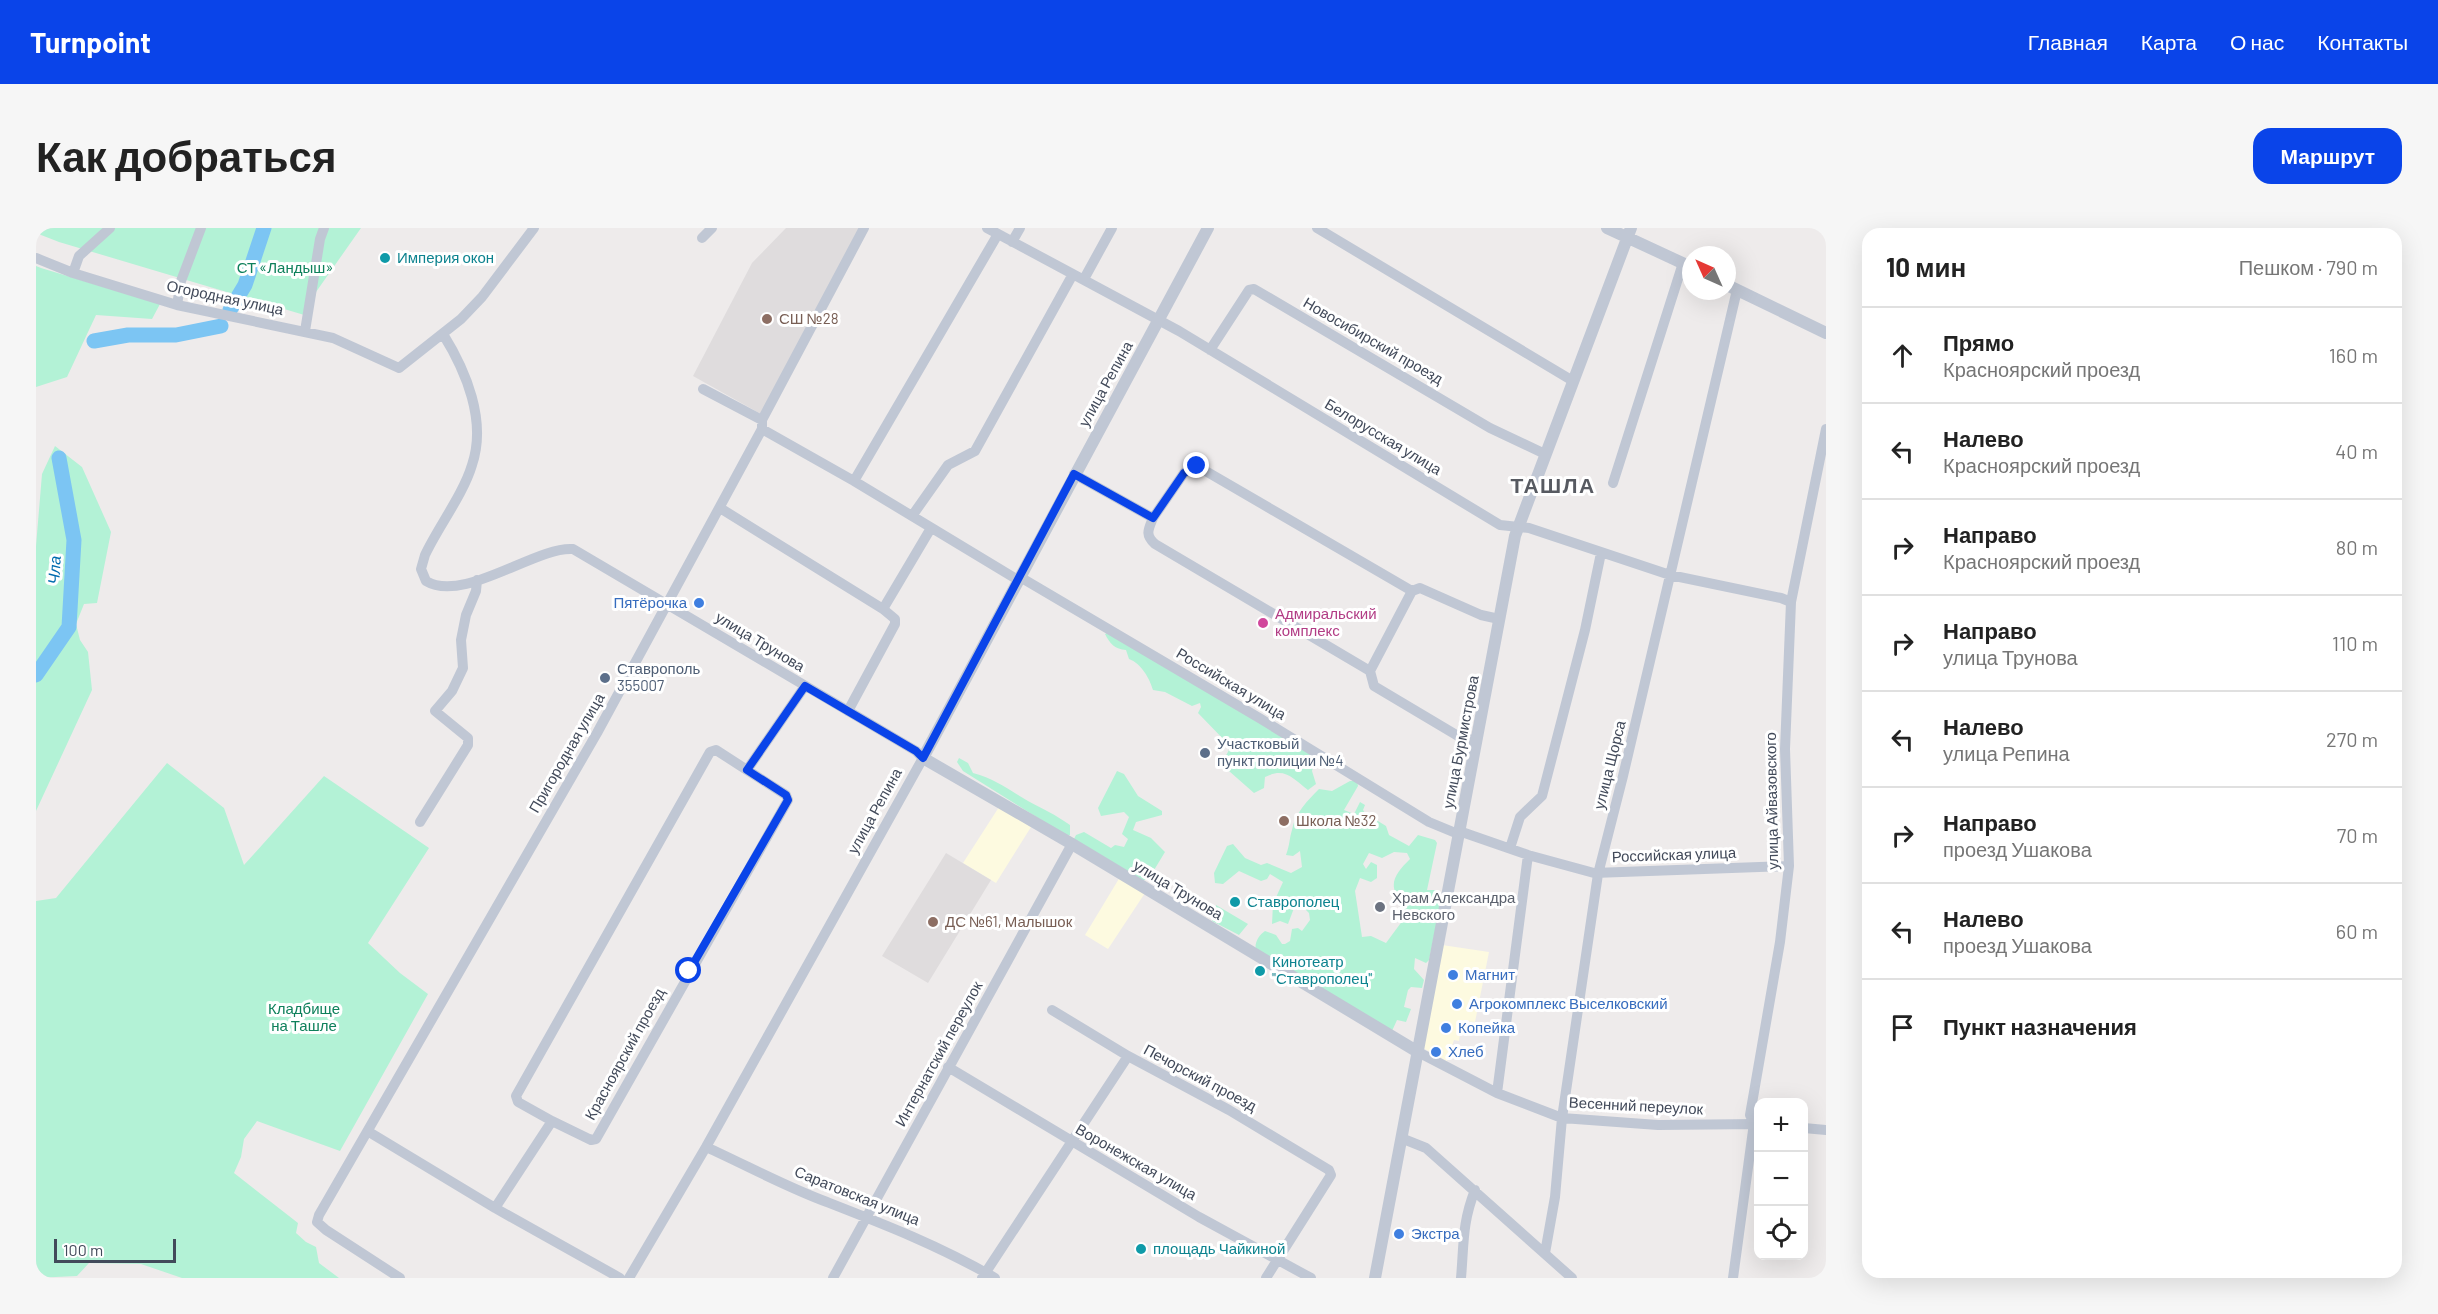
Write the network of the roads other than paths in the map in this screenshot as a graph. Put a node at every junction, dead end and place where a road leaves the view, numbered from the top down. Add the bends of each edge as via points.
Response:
1 (110, 228) edge
2 (201, 228) edge
3 (324, 228) edge
4 (534, 228) edge
5 (712, 228) edge
6 (864, 228) edge
7 (987, 228) edge
8 (1020, 228) edge
9 (1112, 228) edge
10 (1208, 228) edge
11 (1317, 228) edge
12 (1607, 228) edge
13 (1629, 233) edge
14 (998, 234) junction
15 (702, 238) dead end
16 (1012, 242) junction
17 (38, 261) edge
18 (1682, 262) edge
19 (73, 273) junction
20 (1073, 274) junction
21 (1084, 279) junction
22 (1682, 280) edge
23 (1736, 289) edge
24 (1729, 300) edge
25 (177, 305) junction
26 (1158, 319) junction
27 (305, 331) junction
28 (1826, 333) edge
29 (443, 334) junction
30 (1210, 350) junction
31 (1573, 381) junction
32 (703, 389) dead end
33 (762, 425) junction
34 (1826, 429) edge
35 (1545, 454) junction
36 (1074, 474) junction
37 (854, 481) junction
38 (1613, 483) dead end
39 (720, 508) junction
40 (912, 516) junction
41 (1153, 518) junction
42 (1518, 526) junction
43 (931, 528) junction
44 (1601, 553) junction
45 (1670, 574) junction
46 (1019, 579) junction
47 (477, 580) junction
48 (1412, 591) junction
49 (1791, 602) junction
50 (667, 603) junction
51 (884, 609) junction
52 (1499, 619) junction
53 (1370, 670) junction
54 (805, 686) junction
55 (848, 711) junction
56 (1477, 741) junction
57 (923, 758) junction
58 (747, 770) junction
59 (420, 822) dead end
60 (1459, 833) junction
61 (1072, 844) junction
62 (1510, 848) junction
63 (1528, 855) junction
64 (1789, 866) junction
65 (1599, 874) junction
66 (1052, 1010) dead end
67 (1418, 1052) junction
68 (1128, 1056) junction
69 (948, 1067) junction
70 (1497, 1093) junction
71 (1562, 1118) junction
72 (1754, 1120) edge
73 (552, 1121) junction
74 (1754, 1123) edge
75 (1808, 1129) edge
76 (1826, 1131) edge
77 (369, 1132) junction
78 (1754, 1136) edge
79 (1401, 1138) junction
80 (1070, 1141) junction
81 (706, 1146) junction
82 (1475, 1190) junction
83 (495, 1208) junction
84 (868, 1217) junction
85 (1545, 1253) junction
86 (1277, 1261) junction
87 (987, 1276) edge
88 (400, 1278) edge
89 (620, 1278) edge
90 (629, 1278) edge
91 (833, 1278) edge
92 (1266, 1278) edge
93 (1311, 1278) edge
94 (1375, 1278) edge
95 (1461, 1278) edge
96 (1572, 1278) edge
97 (1733, 1278) edge

1 - 19 street via 79,256
2 - 25 street via 181,281
3 - 27 street
4 - 29 street via 482,297
5 - 15 street
6 - 33 street, Пригородная улица
7 - 14 street, Белорусская улица
8 - 16 street
9 - 21 street
10 - 26 street, улица Репина
11 - 31 street
12 - 13 street
13 - 18 street
13 - 31 street, улица Бурмистрова
14 - 16 street, Белорусская улица
14 - 37 street
16 - 20 street, Белорусская улица
17 - 19 street, Огородная улица
19 - 25 street, Огородная улица
20 - 21 street, Белорусская улица
20 - 40 street via 975,451 948,465
21 - 26 street, Белорусская улица
22 - 38 street
23 - 28 street
24 - 45 street, улица Щорса
25 - 27 street, Огородная улица
26 - 30 street, Белорусская улица
26 - 36 street, улица Репина
27 - 29 street, Огородная улица via 357,347 399,368
29 - 47 street, улица Трунова via 467,382 475,415 476,447 472,465 421,568 431,585
30 - 35 street, Новосибирский проезд via 1249,290 1254,289 1491,428
30 - 42 street, Белорусская улица via 1500,525
31 - 35 street, улица Бурмистрова
32 - 33 street, Российская улица
33 - 37 street, Российская улица
33 - 39 street, Пригородная улица
34 - 49 street, улица Айвазовского
35 - 42 street, улица Бурмистрова
36 - 41 street
36 - 46 street, улица Репина
37 - 40 street, Российская улица
39 - 50 street, Пригородная улица
39 - 51 street
40 - 43 street, Российская улица
41 - 48 street via 1184,473 1197,466
41 - 53 street via 1147,533 1155,544
42 - 44 street, Белорусская улица
42 - 52 street, улица Бурмистрова
43 - 46 street, Российская улица
43 - 51 street
44 - 45 street, Белорусская улица
44 - 62 street via 1542,796 1520,817
45 - 49 street, Белорусская улица
45 - 65 street, улица Щорса
46 - 57 street, улица Репина
46 - 60 street, Российская улица via 1429,822
47 - 50 street, улица Трунова via 557,550 573,549
47 - 59 street via 461,639 463,668 452,691 435,711 468,738 468,746
48 - 52 street via 1420,588
48 - 53 street
49 - 64 street, улица Айвазовского via 1785,749
50 - 54 street, улица Трунова
50 - 77 street, Пригородная улица via 597,733 376,1113
51 - 55 street via 893,616 895,624
52 - 56 street, улица Бурмистрова
53 - 56 street via 1374,686 1458,736
54 - 55 street, улица Трунова
54 - 58 street
55 - 57 street, улица Трунова
56 - 60 street, улица Бурмистрова
57 - 61 street, улица Трунова
57 - 81 street, улица Репина
58 - 73 street, Красноярский проезд via 716,750 710,752 516,1096 518,1102
58 - 73 street, Красноярский проезд via 788,800 596,1139
60 - 62 street, Российская улица
60 - 67 street, улица Бурмистрова
61 - 67 street, улица Трунова
61 - 69 street, Интернатский переулок
62 - 63 street, Российская улица
63 - 65 street, Российская улица
63 - 70 street
64 - 65 street, Российская улица
64 - 72 street, улица Айвазовского via 1750,1115
65 - 71 street, улица Щорса
66 - 68 street, Печорский проезд
67 - 70 street, Весенний переулок
67 - 79 street, улица Бурмистрова
68 - 80 street
68 - 86 street, Печорский проезд via 1329,1170 1330,1175
69 - 80 street, Воронежская улица
69 - 84 street, Интернатский переулок
70 - 71 street, Весенний переулок
71 - 74 street, Весенний переулок via 1658,1125
71 - 85 street, улица Щорса
73 - 83 street
75 - 76 street
77 - 83 street
77 - 88 street, Пригородная улица via 317,1222
78 - 97 street, улица Айвазовского
79 - 82 street via 1426,1148
79 - 94 street, улица Бурмистрова
80 - 86 street, Воронежская улица
80 - 87 street
81 - 84 street, Саратовская улица via 826,1202
81 - 90 street, улица Репина
82 - 85 street
82 - 95 street via 1462,1238
83 - 89 street
84 - 87 street, Саратовская улица via 931,1243
84 - 91 street, Интернатский переулок
85 - 96 street
86 - 92 street
86 - 93 street, Воронежская улица

